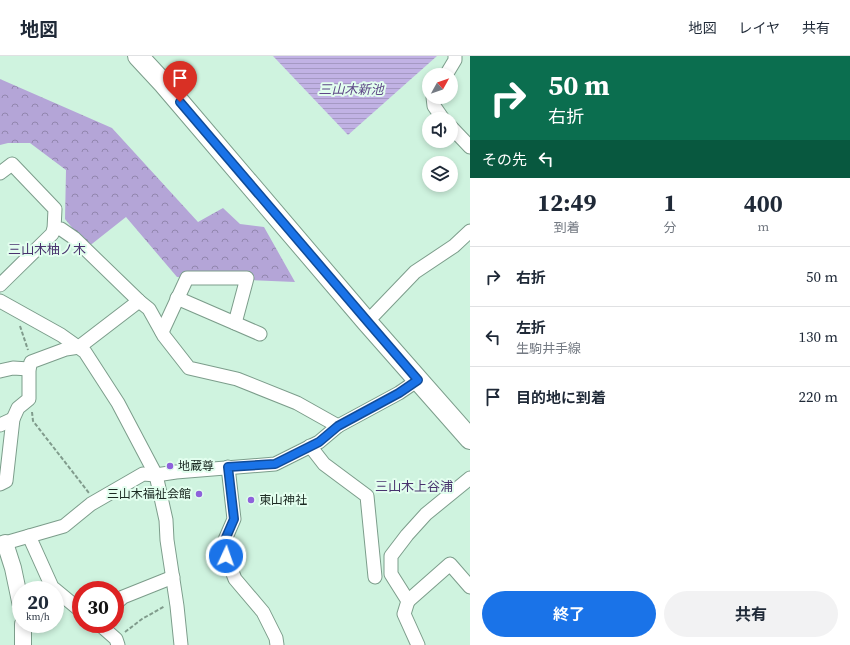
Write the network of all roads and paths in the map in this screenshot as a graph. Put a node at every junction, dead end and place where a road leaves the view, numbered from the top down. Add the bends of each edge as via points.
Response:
1 (138, 56) edge
2 (455, 56) edge
3 (450, 68) edge
4 (458, 134) edge
5 (470, 147) edge
6 (0, 173) edge
7 (54, 229) junction
8 (470, 231) edge
9 (0, 286) edge
10 (177, 298) junction
11 (0, 301) edge
12 (139, 301) junction
13 (14, 310) junction
14 (235, 322) junction
15 (368, 322) junction
16 (162, 332) junction
17 (260, 334) dead end
18 (79, 347) junction
19 (30, 366) junction
20 (0, 371) edge
21 (418, 380) junction
22 (30, 399) junction
23 (13, 419) junction
24 (0, 425) edge
25 (338, 426) junction
26 (470, 439) edge
27 (310, 446) junction
28 (228, 467) junction
29 (156, 475) junction
30 (470, 478) edge
31 (0, 484) edge
32 (95, 502) junction
33 (29, 536) junction
34 (3, 543) edge
35 (173, 577) junction
36 (375, 577) dead end
37 (16, 581) edge
38 (470, 587) edge
39 (124, 598) edge
40 (177, 601) junction
41 (408, 601) junction
42 (72, 604) edge
43 (23, 633) edge
44 (108, 633) edge
45 (117, 642) edge
46 (23, 645) edge
47 (181, 645) edge
48 (278, 645) edge
49 (418, 645) edge

1 - 15 main road
2 - 3 street
4 - 5 street
6 - 7 street via 12,164 55,209
7 - 9 street
7 - 12 street via 61,228 74,238
8 - 15 street via 454,246 415,272
10 - 14 street
10 - 14 street via 187,278 247,278
10 - 16 street
11 - 13 street
12 - 16 street via 149,309
12 - 18 street
13 - 18 street
13 - 19 path
14 - 17 street
15 - 21 main road
16 - 25 street via 189,368 237,380 297,402
18 - 19 street via 66,349
18 - 29 street via 85,352 118,403
19 - 20 street
19 - 22 street
21 - 25 street
21 - 26 main road
22 - 23 street via 18,408
22 - 32 path via 33,421
23 - 24 street
23 - 31 street via 6,481
25 - 27 street
27 - 28 street via 275,464
27 - 36 street via 324,464 368,496
28 - 29 street
28 - 48 street via 234,519 224,542 226,556 235,579 263,612
29 - 32 street via 143,474
29 - 35 street via 166,520
30 - 41 street via 426,514 392,556 391,574
32 - 33 street via 64,526
33 - 34 street
33 - 42 street via 52,586
34 - 37 street
35 - 39 street
35 - 40 street
38 - 41 street via 450,564
40 - 45 path via 142,619
40 - 47 street
41 - 49 street via 404,614
43 - 46 street
44 - 45 street

